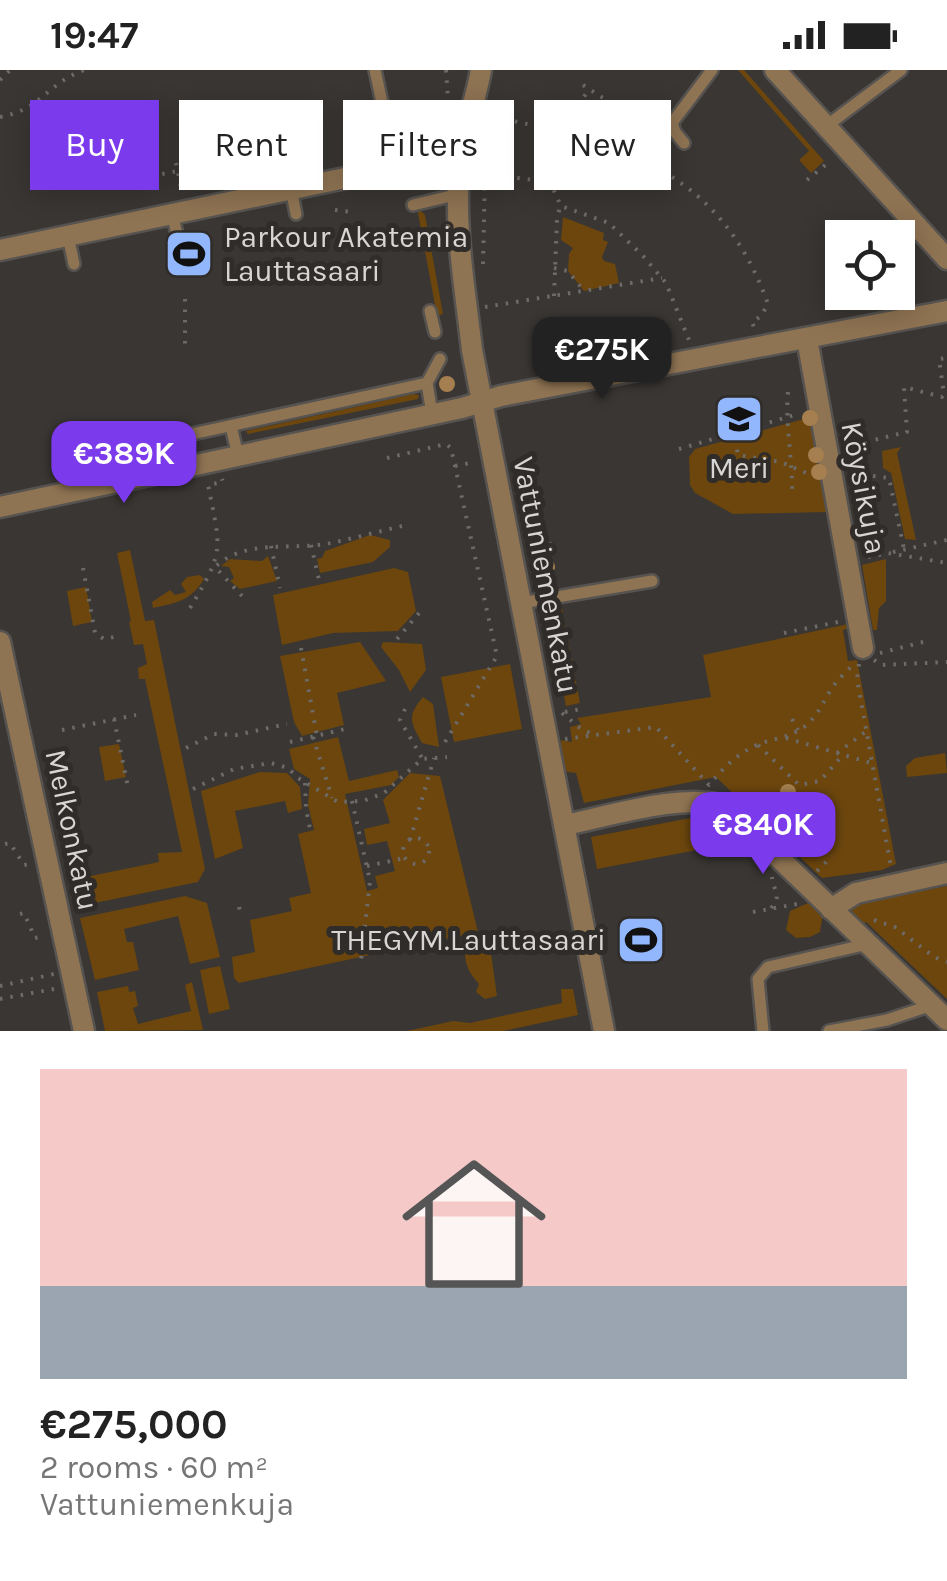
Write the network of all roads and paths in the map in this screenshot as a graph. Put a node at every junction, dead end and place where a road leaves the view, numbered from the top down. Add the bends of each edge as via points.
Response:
1 (10, 70) edge
2 (84, 70) edge
3 (374, 70) edge
4 (446, 70) edge
5 (712, 70) edge
6 (776, 70) edge
7 (901, 70) edge
8 (471, 72) edge
9 (0, 80) edge
10 (582, 85) dead end
11 (589, 89) junction
12 (497, 92) dead end
13 (381, 100) edge
14 (447, 100) edge
15 (467, 100) edge
16 (496, 100) edge
17 (582, 100) edge
18 (606, 100) edge
19 (0, 117) edge
20 (514, 121) edge
21 (825, 127) junction
22 (684, 144) dead end
23 (830, 162) dead end
24 (176, 163) dead end
25 (178, 171) junction
26 (159, 175) edge
27 (514, 178) edge
28 (808, 180) dead end
29 (285, 190) edge
30 (292, 190) edge
31 (458, 190) edge
32 (485, 190) edge
33 (458, 194) junction
34 (178, 205) junction
35 (413, 205) dead end
36 (561, 206) junction
37 (335, 210) dead end
38 (353, 212) dead end
39 (296, 214) dead end
40 (68, 236) junction
41 (178, 238) dead end
42 (0, 250) edge
43 (947, 259) edge
44 (74, 264) dead end
45 (484, 268) dead end
46 (554, 268) junction
47 (662, 278) junction
48 (584, 290) junction
49 (554, 296) junction
50 (185, 299) dead end
51 (486, 308) dead end
52 (430, 311) dead end
53 (947, 311) edge
54 (434, 332) dead end
55 (808, 339) junction
56 (760, 348) junction
57 (185, 349) dead end
58 (947, 358) edge
59 (440, 359) dead end
60 (694, 359) junction
61 (426, 383) junction
62 (788, 392) dead end
63 (480, 401) junction
64 (432, 414) junction
65 (798, 414) dead end
66 (786, 418) junction
67 (231, 426) junction
68 (733, 431) junction
69 (679, 449) dead end
70 (826, 450) junction
71 (238, 456) junction
72 (387, 458) dead end
73 (477, 462) dead end
74 (456, 466) junction
75 (792, 468) junction
76 (830, 473) junction
77 (141, 476) junction
78 (874, 476) dead end
79 (536, 479) dead end
80 (518, 483) dead end
81 (218, 484) dead end
82 (792, 494) dead end
83 (0, 507) edge
84 (523, 510) dead end
85 (898, 525) junction
86 (402, 526) dead end
87 (887, 527) dead end
88 (947, 540) edge
89 (311, 545) junction
90 (551, 545) dead end
91 (271, 546) junction
92 (904, 549) junction
93 (888, 553) junction
94 (848, 561) junction
95 (947, 562) edge
96 (83, 568) dead end
97 (215, 568) junction
98 (318, 580) dead end
99 (652, 581) dead end
100 (280, 588) dead end
101 (242, 596) dead end
102 (521, 603) junction
103 (190, 608) dead end
104 (420, 612) dead end
105 (853, 612) junction
106 (803, 620) dead end
107 (805, 629) junction
108 (784, 633) dead end
109 (119, 636) dead end
110 (397, 640) dead end
111 (927, 641) dead end
112 (0, 642) edge
113 (302, 648) dead end
114 (866, 652) junction
115 (947, 662) edge
116 (405, 709) dead end
117 (581, 710) dead end
118 (136, 715) dead end
119 (792, 719) dead end
120 (114, 720) junction
121 (287, 724) dead end
122 (62, 730) dead end
123 (345, 730) dead end
124 (798, 730) junction
125 (868, 730) junction
126 (594, 735) junction
127 (315, 736) junction
128 (786, 738) junction
129 (565, 739) dead end
130 (290, 742) dead end
131 (444, 742) dead end
132 (758, 745) junction
133 (186, 748) dead end
134 (840, 754) junction
135 (447, 757) dead end
136 (434, 758) junction
137 (422, 759) junction
138 (871, 763) junction
139 (305, 783) junction
140 (128, 787) dead end
141 (193, 789) dead end
142 (332, 798) junction
143 (352, 801) junction
144 (565, 825) junction
145 (311, 834) dead end
146 (410, 840) junction
147 (5, 844) dead end
148 (832, 856) dead end
149 (404, 858) junction
150 (28, 864) dead end
151 (367, 866) junction
152 (892, 872) dead end
153 (947, 873) edge
154 (772, 874) dead end
155 (813, 874) dead end
156 (802, 903) dead end
157 (239, 907) dead end
158 (772, 908) junction
159 (831, 909) junction
160 (752, 912) dead end
161 (20, 914) dead end
162 (241, 915) dead end
163 (862, 920) dead end
164 (44, 936) dead end
165 (868, 944) junction
166 (360, 962) dead end
167 (947, 962) edge
168 (73, 978) junction
169 (0, 986) edge
170 (0, 999) edge
171 (938, 1010) edge
172 (84, 1031) edge
173 (604, 1031) edge
174 (763, 1031) edge
175 (830, 1031) edge
176 (935, 1031) edge

1 - 9 path
2 - 19 path via 32,108
3 - 13 lane
4 - 8 path
4 - 14 path
5 - 22 lane via 672,123
6 - 21 street
7 - 21 lane
8 - 15 street, Vattuniemenkatu
10 - 11 path
11 - 17 path
11 - 18 path
12 - 16 path
20 - 56 path via 637,156 678,178 740,245 757,274 768,304 752,322
21 - 43 street
23 - 28 path
24 - 25 path
25 - 26 path
25 - 34 path
27 - 36 path via 550,182
29 - 34 street
30 - 39 lane
31 - 33 street, Vattuniemenkatu
32 - 45 path
33 - 35 lane
33 - 63 street, Vattuniemenkatu
34 - 40 street
34 - 41 lane
36 - 46 path
36 - 47 path via 609,224
37 - 38 path
40 - 42 street
40 - 44 lane
46 - 48 path via 568,271
46 - 49 path
47 - 48 path
47 - 60 path
48 - 49 path
49 - 51 path
50 - 57 path
52 - 54 lane
53 - 55 street via 838,324
55 - 56 street
55 - 70 street, Köysikuja
56 - 60 street
58 - 70 path via 939,359 942,397 904,387 908,432
59 - 61 lane
60 - 63 street
61 - 64 lane
61 - 67 lane
62 - 66 path
63 - 64 street
63 - 102 street, Vattuniemenkatu
64 - 71 street
65 - 66 path
66 - 68 path
66 - 75 path
67 - 71 lane
67 - 77 lane via 146,444 135,451
68 - 69 path
68 - 75 path via 738,454
70 - 76 street, Köysikuja
71 - 77 street
72 - 74 path via 446,444
73 - 74 path
74 - 131 path via 497,656
75 - 76 path
75 - 82 path
76 - 94 street, Köysikuja
77 - 83 street
78 - 85 path via 889,478
79 - 80 path
81 - 97 path via 208,486 220,544
84 - 90 path
85 - 87 path
85 - 92 path
86 - 89 path
88 - 92 path
89 - 91 path
89 - 98 path
91 - 97 path via 229,554
91 - 100 path
92 - 93 path
93 - 94 path
93 - 95 path
94 - 105 street, Köysikuja
96 - 109 path via 95,632 104,639
97 - 101 path
97 - 103 path
99 - 102 lane
102 - 144 street, Vattuniemenkatu
104 - 110 path
105 - 107 path
105 - 114 street, Köysikuja
106 - 107 path
107 - 108 path
111 - 114 path
112 - 168 street, Melkonkatu
113 - 127 path
114 - 115 path via 881,665
116 - 137 path via 400,720
117 - 126 path via 561,713
118 - 120 path
119 - 124 path
120 - 122 path
120 - 140 path
121 - 133 path via 214,734
123 - 127 path
124 - 125 path via 859,658
124 - 128 path
125 - 134 path
125 - 138 path
126 - 129 path
126 - 132 path via 656,726 710,784 727,763
127 - 130 path
127 - 142 path
128 - 132 path
128 - 134 path
132 - 134 path via 799,784 820,781
134 - 138 path
135 - 136 path
136 - 137 path
136 - 146 path
137 - 143 path via 384,793
138 - 152 path
139 - 141 path via 271,763 234,769
139 - 142 path
139 - 145 path
142 - 143 path
143 - 151 path
144 - 159 street via 713,802 726,807
144 - 173 street, Vattuniemenkatu
146 - 149 path
146 - 149 path via 422,840 428,854 416,864
147 - 150 path
148 - 155 path
149 - 151 path
151 - 166 path
153 - 159 street via 856,893
154 - 158 path via 778,893
156 - 158 path
157 - 162 path
158 - 160 path
159 - 165 street
161 - 164 path via 34,938
163 - 167 path via 896,926
165 - 171 street
165 - 174 lane via 768,966 758,979
168 - 169 path
168 - 170 path
168 - 172 street, Melkonkatu
171 - 175 lane
171 - 176 lane

